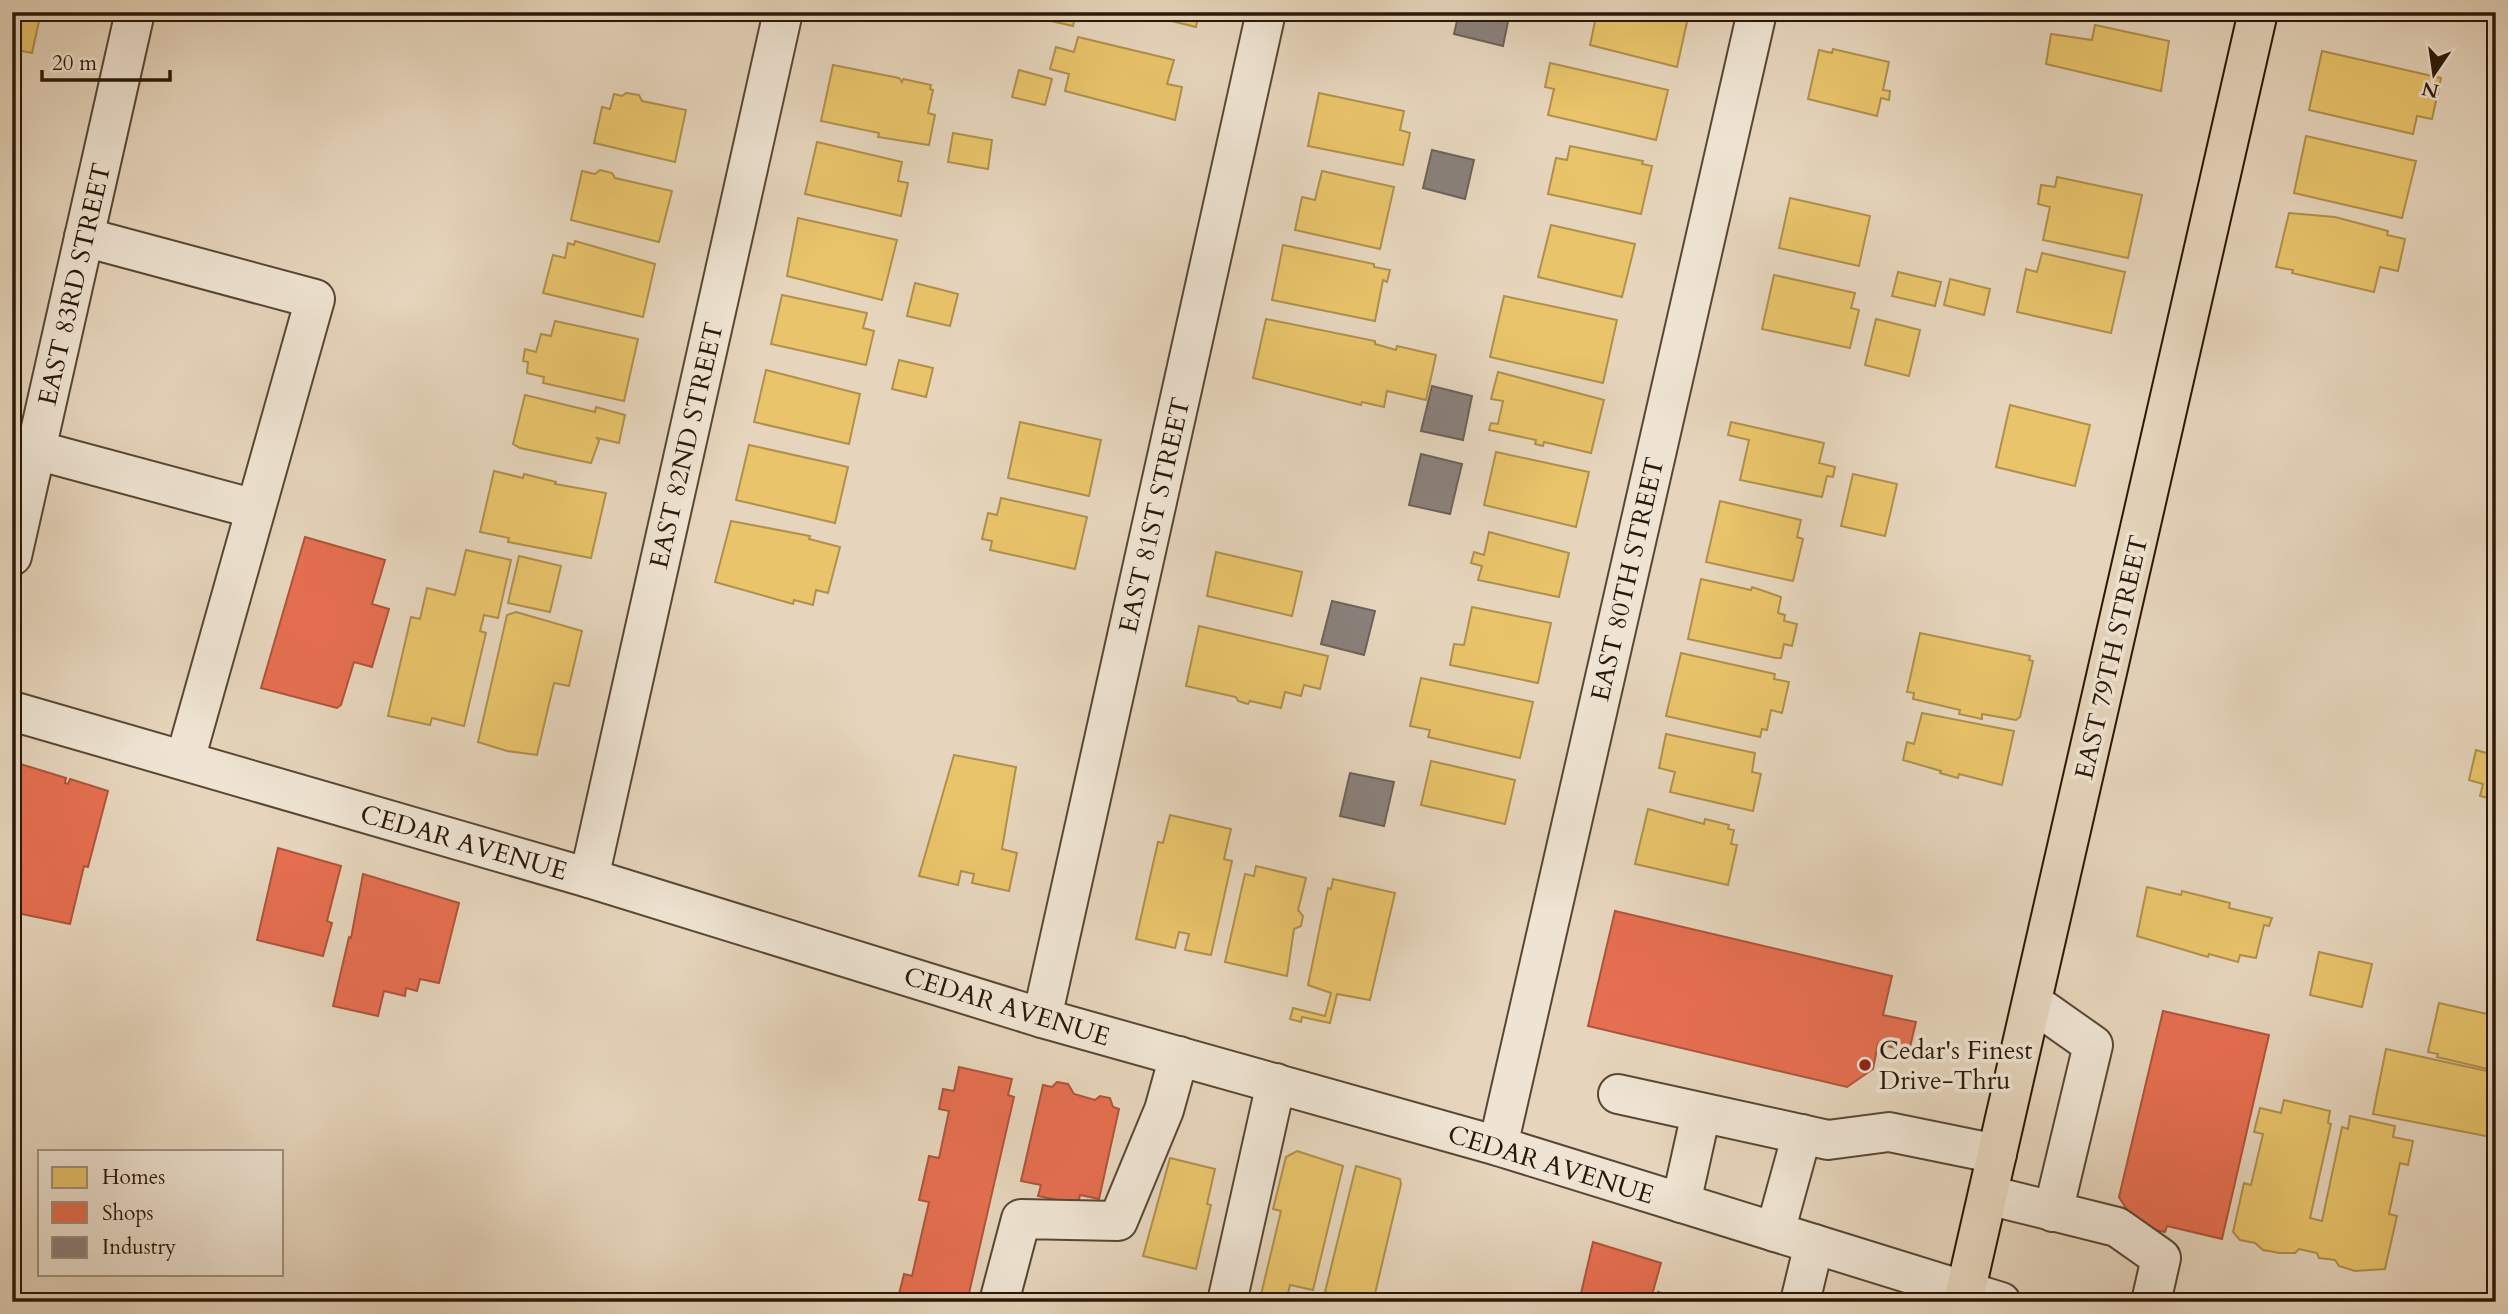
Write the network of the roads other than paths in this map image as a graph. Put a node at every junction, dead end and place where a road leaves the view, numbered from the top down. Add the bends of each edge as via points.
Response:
1 (135, 12) edge
2 (783, 12) edge
3 (1266, 12) edge
4 (1757, 12) edge
5 (2258, 12) edge
6 (84, 237) junction
7 (36, 450) junction
8 (255, 509) junction
9 (12, 556) edge
10 (12, 710) edge
11 (185, 760) junction
12 (589, 878) junction
13 (2032, 1002) junction
14 (1042, 1018) junction
15 (1180, 1056) junction
16 (1276, 1083) junction
17 (1618, 1094) dead end
18 (1702, 1113) junction
19 (1802, 1134) junction
20 (1497, 1146) junction
21 (1997, 1154) junction
22 (1988, 1195) junction
23 (1681, 1203) junction
24 (2053, 1212) junction
25 (1775, 1232) junction
26 (1814, 1244) junction
27 (1977, 1298) edge
28 (999, 1302) edge
29 (1227, 1302) edge
30 (1800, 1302) edge
31 (2151, 1302) edge

1 - 6 street, EAST 83RD STREET
2 - 12 street, EAST 82ND STREET
3 - 14 street, EAST 81ST STREET
4 - 20 street, EAST 80TH STREET
5 - 13 main road, EAST 79TH STREET
6 - 7 street, EAST 83RD STREET
6 - 8 street via 315,299
7 - 8 street
7 - 9 street, EAST 83RD STREET
8 - 11 street
10 - 11 street, CEDAR AVENUE
11 - 12 street, CEDAR AVENUE
12 - 14 street, CEDAR AVENUE
13 - 21 main road, EAST 79TH STREET
13 - 24 street via 2093,1045
14 - 15 street, CEDAR AVENUE
15 - 16 street, CEDAR AVENUE
15 - 28 street via 1164,1110 1118,1221 1021,1219
16 - 20 street, CEDAR AVENUE
16 - 29 street
17 - 18 street
18 - 19 street
18 - 23 street
19 - 21 street via 1828,1140 1889,1132
19 - 25 street
20 - 23 street, CEDAR AVENUE
21 - 22 main road, EAST 79TH STREET
22 - 24 street
22 - 27 main road, EAST 79TH STREET
23 - 25 street, CEDAR AVENUE
24 - 31 street via 2117,1227 2161,1258
25 - 26 street, CEDAR AVENUE
26 - 27 street, CEDAR AVENUE
26 - 30 street

